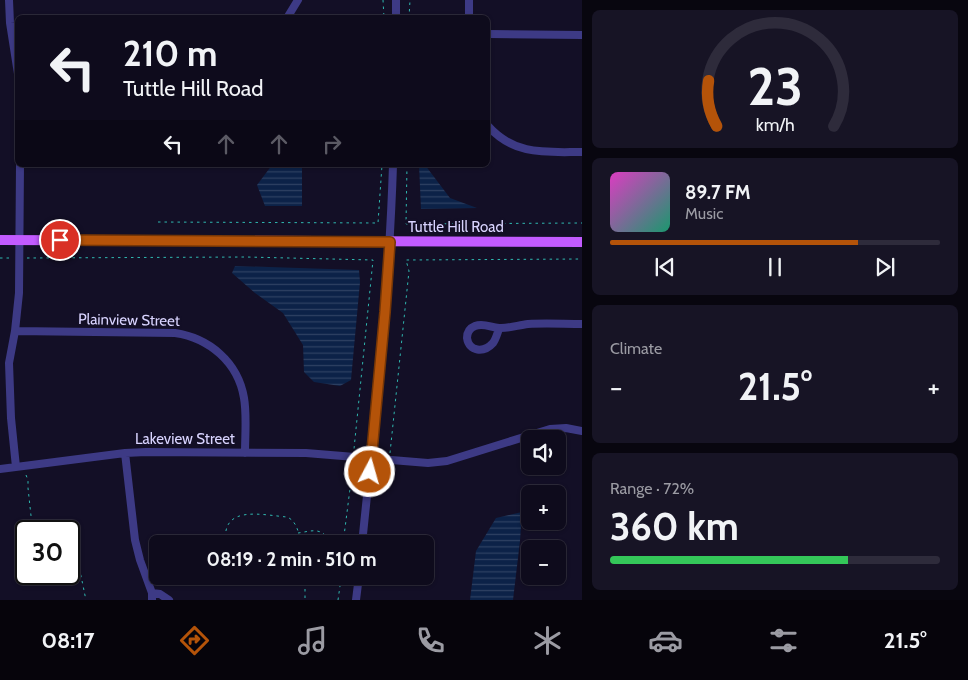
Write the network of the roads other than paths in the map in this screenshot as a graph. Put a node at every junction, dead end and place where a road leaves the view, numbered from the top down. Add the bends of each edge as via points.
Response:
1 (9, 0) edge
2 (298, 0) edge
3 (396, 0) edge
4 (469, 0) edge
5 (289, 15) edge
6 (396, 15) edge
7 (468, 15) edge
8 (15, 33) edge
9 (490, 34) edge
10 (582, 35) edge
11 (490, 128) edge
12 (582, 152) edge
13 (20, 167) edge
14 (393, 167) edge
15 (0, 240) edge
16 (20, 240) junction
17 (390, 242) junction
18 (582, 242) edge
19 (582, 324) edge
20 (498, 329) dead end
21 (15, 331) junction
22 (582, 431) edge
23 (125, 453) junction
24 (245, 453) junction
25 (371, 459) junction
26 (16, 467) junction
27 (0, 468) edge
28 (363, 535) edge
29 (358, 585) edge
30 (152, 596) edge
31 (169, 600) edge
32 (356, 600) edge

1 - 8 street
2 - 5 street
3 - 6 street
4 - 7 street
9 - 10 street
11 - 12 street via 508,143 535,152
13 - 16 street
14 - 17 street
15 - 16 main road, Tuttle Hill Road
16 - 17 main road, Tuttle Hill Road
16 - 21 street
17 - 18 main road, Tuttle Hill Road
17 - 25 street
19 - 20 street via 527,324
21 - 24 street, Plainview Street via 175,333 203,342 218,350 237,374 245,406
21 - 26 street via 9,363 9,394
22 - 25 street, Lakeview Street via 550,429 447,461
23 - 24 street, Lakeview Street
23 - 26 street, Lakeview Street
23 - 30 street via 135,540
24 - 25 street, Lakeview Street via 306,453
25 - 28 street
26 - 27 street, Lakeview Street
29 - 32 street
30 - 31 street via 160,594

